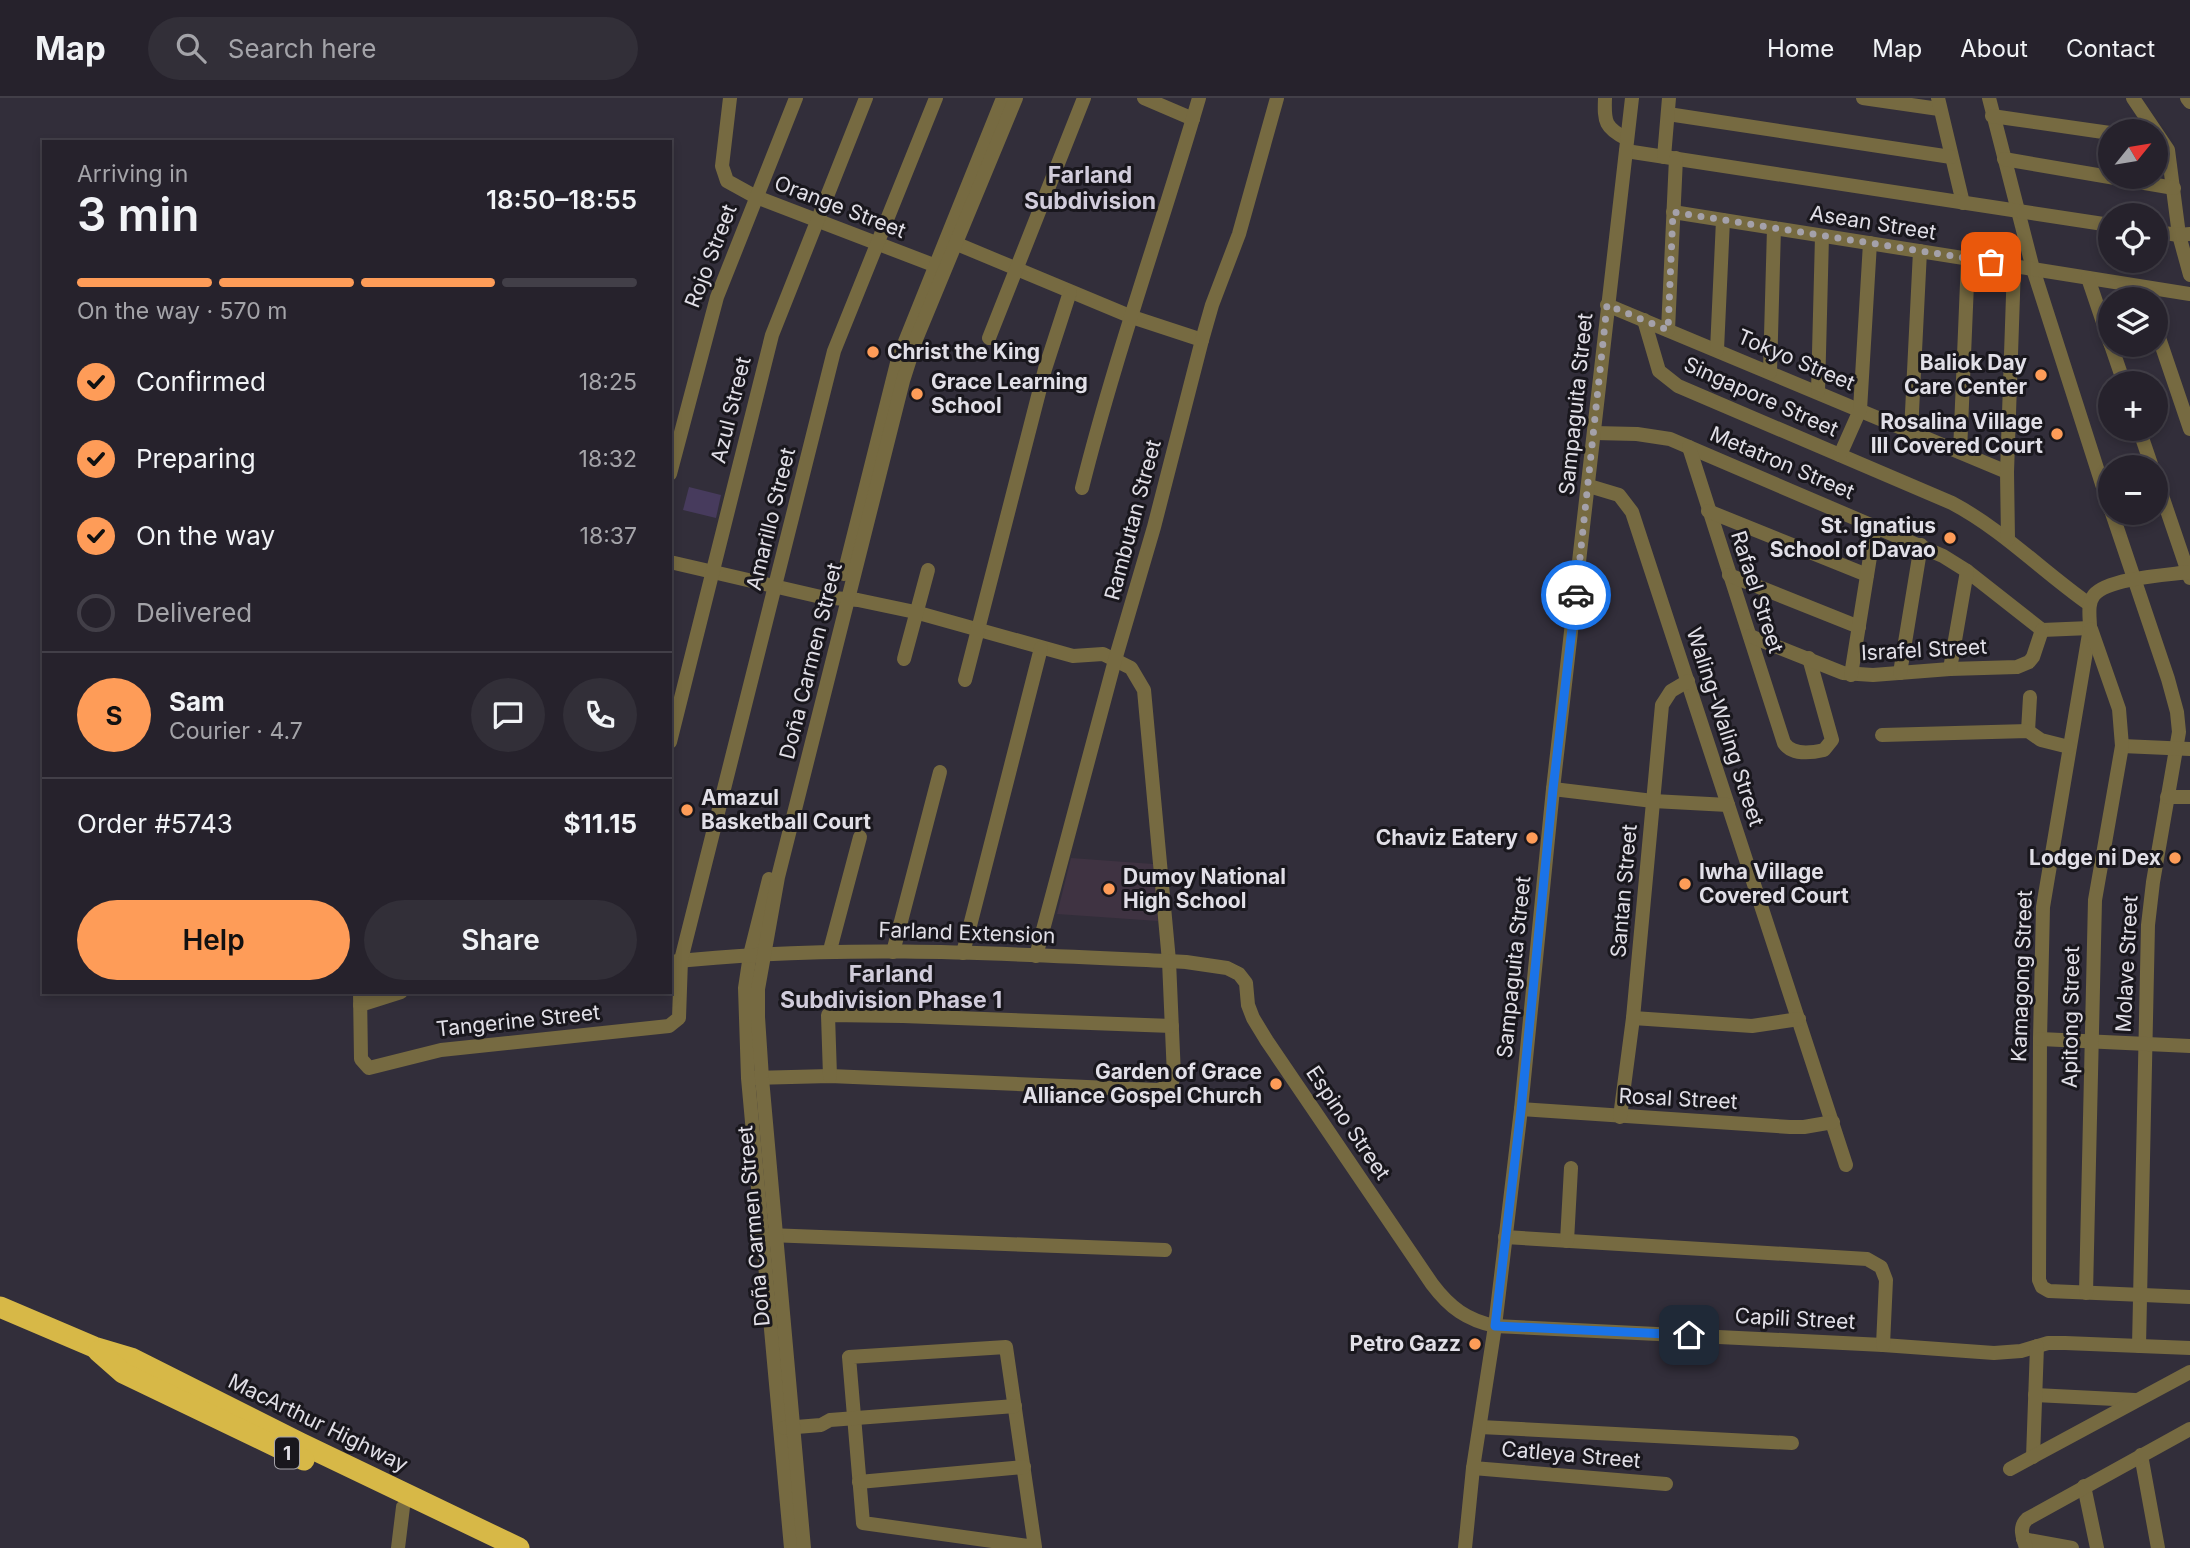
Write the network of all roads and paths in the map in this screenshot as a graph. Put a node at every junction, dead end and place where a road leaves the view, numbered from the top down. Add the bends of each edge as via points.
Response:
1 (730, 98) edge
2 (796, 98) edge
3 (866, 98) edge
4 (936, 98) edge
5 (1003, 98) edge
6 (1016, 98) edge
7 (1084, 98) edge
8 (1144, 98) edge
9 (1199, 98) edge
10 (1277, 98) edge
11 (1605, 98) edge
12 (1632, 98) edge
13 (1669, 98) edge
14 (1863, 98) edge
15 (1989, 98) edge
16 (2133, 98) edge
17 (2187, 98) edge
18 (2190, 102) edge
19 (1939, 104) edge
20 (1668, 114) junction
21 (1992, 116) junction
22 (1193, 119) junction
23 (2146, 119) edge
24 (2098, 131) edge
25 (1627, 145) junction
26 (2168, 155) edge
27 (1951, 157) junction
28 (1670, 158) junction
29 (2004, 159) junction
30 (2174, 188) junction
31 (756, 197) junction
32 (1963, 203) junction
33 (1673, 212) junction
34 (2018, 212) junction
35 (816, 220) junction
36 (1723, 220) junction
37 (2098, 223) edge
38 (1774, 228) junction
39 (2185, 235) edge
40 (1822, 236) junction
41 (877, 243) junction
42 (1870, 243) junction
43 (957, 244) junction
44 (1920, 251) junction
45 (1968, 259) junction
46 (2014, 266) junction
47 (940, 268) junction
48 (1016, 268) junction
49 (2033, 269) junction
50 (2190, 275) edge
51 (2088, 278) junction
52 (2122, 287) edge
53 (1070, 292) junction
54 (2168, 294) edge
55 (2190, 294) edge
56 (1607, 305) junction
57 (2098, 307) edge
58 (1132, 317) junction
59 (1644, 320) junction
60 (1668, 330) junction
61 (989, 338) dead end
62 (1202, 340) junction
63 (1717, 350) junction
64 (2166, 357) edge
65 (1770, 372) junction
66 (1818, 392) junction
67 (1860, 410) junction
68 (2190, 429) edge
69 (1911, 432) junction
70 (1594, 433) junction
71 (1689, 447) junction
72 (1960, 452) junction
73 (1840, 455) junction
74 (672, 466) edge
75 (2098, 471) edge
76 (2007, 472) junction
77 (1589, 486) junction
78 (1082, 488) dead end
79 (1708, 511) junction
80 (2168, 513) edge
81 (2116, 525) edge
82 (1875, 526) junction
83 (2008, 539) junction
84 (1921, 545) junction
85 (672, 562) edge
86 (712, 570) junction
87 (928, 570) dead end
88 (1967, 571) junction
89 (2189, 574) edge
90 (1729, 575) junction
91 (1867, 575) junction
92 (2135, 580) junction
93 (776, 585) junction
94 (843, 599) junction
95 (2090, 604) junction
96 (915, 612) junction
97 (1859, 626) junction
98 (2090, 628) junction
99 (980, 630) junction
100 (2042, 630) junction
101 (1750, 636) junction
102 (1041, 648) junction
103 (1809, 658) junction
104 (904, 659) dead end
105 (1115, 660) junction
106 (1950, 669) junction
107 (1900, 673) junction
108 (1851, 675) junction
109 (965, 680) dead end
110 (1688, 681) junction
111 (2030, 697) dead end
112 (2028, 731) junction
113 (672, 734) edge
114 (1882, 735) dead end
115 (2122, 746) junction
116 (2069, 747) junction
117 (2183, 748) edge
118 (940, 772) dead end
119 (1553, 789) junction
120 (2168, 797) junction
121 (2190, 797) edge
122 (1653, 801) junction
123 (1728, 805) junction
124 (860, 837) dead end
125 (830, 950) junction
126 (893, 951) junction
127 (963, 953) junction
128 (757, 955) junction
129 (1036, 956) junction
130 (676, 961) edge
131 (1169, 961) junction
132 (389, 994) edge
133 (360, 999) edge
134 (1633, 1018) junction
135 (1799, 1019) junction
136 (1172, 1026) junction
137 (2040, 1039) junction
138 (2091, 1042) junction
139 (2144, 1044) junction
140 (2190, 1046) edge
141 (830, 1076) junction
142 (755, 1078) junction
143 (1521, 1110) junction
144 (1620, 1117) junction
145 (1833, 1122) junction
146 (1846, 1165) dead end
147 (1571, 1168) dead end
148 (770, 1235) junction
149 (1505, 1237) junction
150 (1567, 1241) junction
151 (1165, 1250) dead end
152 (2086, 1293) junction
153 (2140, 1295) junction
154 (2190, 1297) edge
155 (0, 1307) edge
156 (1495, 1326) junction
157 (1882, 1345) junction
158 (2037, 1346) junction
159 (2139, 1346) junction
160 (94, 1347) junction
161 (2190, 1349) edge
162 (2190, 1372) edge
163 (2035, 1395) junction
164 (2137, 1400) junction
165 (1015, 1406) junction
166 (854, 1418) junction
167 (786, 1424) junction
168 (1480, 1427) junction
169 (2190, 1429) edge
170 (1792, 1443) dead end
171 (2141, 1455) junction
172 (2033, 1457) junction
173 (1024, 1467) junction
174 (1473, 1468) junction
175 (2010, 1469) dead end
176 (859, 1482) junction
177 (1666, 1484) dead end
178 (2084, 1486) junction
179 (403, 1507) junction
180 (2025, 1544) edge
181 (501, 1546) edge
182 (398, 1548) edge
183 (792, 1548) edge
184 (804, 1548) edge
185 (1465, 1548) edge
186 (2072, 1548) edge
187 (2097, 1548) edge
188 (2158, 1548) edge

1 - 31 street, Orange Street via 724,177
2 - 31 street, Rojo Street
3 - 35 street, Azul Street
4 - 41 street, Amarillo Street
5 - 47 street, Doña Carmen Street
6 - 43 street, Doña Carmen Street
7 - 48 street
8 - 22 street
9 - 22 street
10 - 62 street, Rambutan Street via 1239,234
11 - 25 street via 1607,124
12 - 25 street, Sampaguita Street
13 - 20 street
14 - 19 street
15 - 21 street, Molave Street
16 - 23 street
17 - 18 street
19 - 27 street
20 - 27 street
20 - 28 street
21 - 24 street
21 - 29 street, Molave Street
22 - 58 street
25 - 28 street
25 - 56 street, Sampaguita Street
26 - 30 street
27 - 32 street
28 - 32 street
28 - 33 street
29 - 30 street
29 - 34 street, Molave Street
30 - 39 street
31 - 35 street, Orange Street
31 - 74 street, Rojo Street via 706,329
32 - 34 street
33 - 36 street, Asean Street
33 - 60 street
34 - 37 street
34 - 49 street, Molave Street
35 - 41 street, Orange Street
35 - 86 street, Azul Street via 772,335
36 - 38 street, Asean Street
36 - 63 street
38 - 40 street, Asean Street
38 - 65 street
39 - 50 street
40 - 42 street, Asean Street
40 - 66 street
41 - 47 street, Orange Street
41 - 93 street, Amarillo Street via 834,351
42 - 44 street, Asean Street
42 - 67 street
43 - 47 street, Doña Carmen Street
43 - 48 street
44 - 45 street, Asean Street
44 - 69 street
45 - 46 street, Asean Street
45 - 72 street
46 - 49 street, Asean Street
46 - 76 street
47 - 94 street, Doña Carmen Street via 898,379
48 - 53 street
48 - 61 street
49 - 51 street, Asean Street
49 - 75 street, Molave Street
51 - 52 street, Asean Street
51 - 57 street
53 - 58 street
53 - 99 street via 1045,369
54 - 55 street, Asean Street
56 - 59 street, Tokyo Street
56 - 70 street, Sampaguita Street
58 - 62 street
58 - 78 street
59 - 60 street, Tokyo Street
59 - 73 street, Singapore Street via 1655,361 1678,386
60 - 63 street, Tokyo Street
62 - 105 street, Rambutan Street
63 - 65 street, Tokyo Street
64 - 68 street
65 - 66 street, Tokyo Street
66 - 67 street, Tokyo Street
67 - 69 street, Tokyo Street
67 - 73 street
69 - 72 street, Tokyo Street
70 - 71 street, Metatron Street via 1654,436
70 - 77 street, Sampaguita Street
71 - 79 street, Rafael Street
71 - 82 street, Metatron Street
72 - 76 street, Tokyo Street
73 - 83 street, Singapore Street via 1952,503
76 - 83 street
77 - 110 street, Waling-Waling Street via 1619,495 1632,512
77 - 119 street, Sampaguita Street
79 - 90 street, Rafael Street
79 - 91 street
80 - 89 street
81 - 92 street, Molave Street
82 - 84 street, Metatron Street
82 - 91 street
83 - 95 street, Singapore Street
84 - 88 street, Metatron Street
84 - 107 street
85 - 86 street
86 - 93 street
86 - 113 street, Azul Street
87 - 96 street
88 - 100 street, Metatron Street
88 - 106 street
89 - 92 street
90 - 97 street
90 - 101 street, Rafael Street
91 - 97 street
92 - 95 street via 2104,589
92 - 117 street, Molave Street via 2173,694
93 - 94 street
93 - 130 street, Amarillo Street
94 - 96 street
94 - 128 street, Doña Carmen Street
95 - 98 street
96 - 99 street
96 - 104 street
97 - 108 street
98 - 100 street
98 - 115 street, Apitong Street via 2119,709
98 - 116 street, Kamagong Street
99 - 102 street
99 - 109 street
100 - 106 street, Israfel Street via 2033,657 2023,666
101 - 103 street, Israfel Street
101 - 103 street, Rafael Street via 1784,743 1797,752 1819,751 1832,740
102 - 105 street via 1073,656 1103,654
102 - 127 street
103 - 108 street, Israfel Street
105 - 129 street, Rambutan Street
105 - 131 street via 1131,668 1143,690
106 - 107 street, Israfel Street
107 - 108 street, Israfel Street
110 - 122 street, Santan Street via 1671,691 1662,705
110 - 123 street, Waling-Waling Street
111 - 112 street
112 - 114 street
112 - 116 street via 2041,740
115 - 117 street
115 - 138 street, Apitong Street via 2095,900
116 - 137 street, Kamagong Street via 2043,907
117 - 120 street, Molave Street
118 - 126 street
119 - 122 street
119 - 143 street, Sampaguita Street
120 - 121 street
120 - 139 street, Molave Street via 2150,904
122 - 123 street
122 - 134 street, Santan Street
123 - 135 street, Waling-Waling Street
124 - 125 street
125 - 126 street, Farland Extension
125 - 128 street, Farland Extension
126 - 127 street, Farland Extension
127 - 129 street, Farland Extension
128 - 130 street, Farland Extension
128 - 142 street, Doña Carmen Street
129 - 131 street, Farland Extension
130 - 133 street, Tangerine Street via 680,1014 669,1026 441,1050 373,1068 361,1059
131 - 136 street
131 - 156 street, Espino Street via 1227,968 1243,978 1248,1005 1260,1029 1440,1294 1469,1319
132 - 133 street
134 - 135 street via 1752,1026
134 - 144 street, Santan Street
135 - 145 street, Waling-Waling Street
136 - 141 street via 1173,1081 1158,1090
136 - 141 street via 828,1015
137 - 138 street
137 - 152 street, Kamagong Street via 2039,1280 2049,1291
138 - 139 street
138 - 152 street, Apitong Street
139 - 140 street
139 - 153 street, Molave Street
141 - 142 street
142 - 148 street, Doña Carmen Street
143 - 144 street, Rosal Street
143 - 149 street, Sampaguita Street
144 - 145 street, Rosal Street via 1804,1127
145 - 146 street, Waling-Waling Street
147 - 150 street
148 - 151 street
148 - 167 street, Doña Carmen Street
149 - 150 street
149 - 156 street, Sampaguita Street
150 - 157 street via 1867,1259 1881,1267 1886,1280
152 - 153 street
153 - 154 street
153 - 159 street, Molave Street
155 - 160 highway, MacArthur Highway / 1
156 - 157 street, Capili Street
156 - 168 street, Sampaguita Street
157 - 158 street, Capili Street via 2009,1352
158 - 159 street, Capili Street
158 - 163 street
159 - 161 street, Capili Street
160 - 179 highway, MacArthur Highway / 1 via 123,1373
160 - 181 highway, MacArthur Highway / 1 via 131,1358
162 - 164 street
163 - 164 street
163 - 172 street
164 - 172 street
165 - 166 street
165 - 166 street via 1006,1347 849,1357
165 - 173 street
166 - 167 street via 821,1417
166 - 176 street
167 - 183 street, Doña Carmen Street
167 - 184 street, Doña Carmen Street
168 - 170 street
168 - 174 street, Sampaguita Street
169 - 171 street
171 - 178 street
171 - 188 street
172 - 175 street
173 - 176 street
173 - 176 street via 1035,1548 863,1523
174 - 177 street, Catleya Street
174 - 185 street, Sampaguita Street
178 - 180 street via 2027,1519 2022,1524
178 - 187 street
179 - 181 highway, MacArthur Highway / 1
179 - 182 street
180 - 186 street

